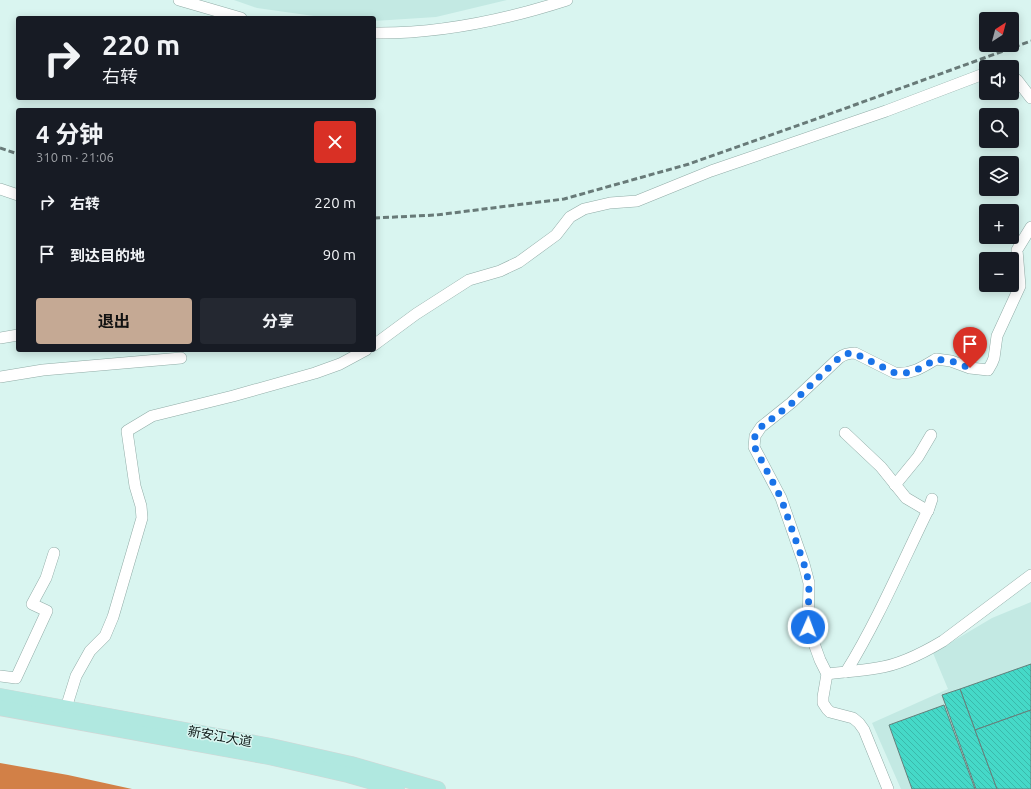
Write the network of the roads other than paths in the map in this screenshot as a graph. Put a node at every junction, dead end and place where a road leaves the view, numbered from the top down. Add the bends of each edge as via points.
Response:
1 (179, 0) edge
2 (567, 0) edge
3 (234, 16) edge
4 (376, 33) edge
5 (979, 76) edge
6 (1019, 83) edge
7 (1031, 98) edge
8 (0, 189) edge
9 (16, 194) edge
10 (1031, 227) edge
11 (16, 335) edge
12 (0, 338) edge
13 (376, 344) edge
14 (362, 352) edge
15 (147, 356) edge
16 (181, 358) dead end
17 (0, 377) edge
18 (845, 433) dead end
19 (931, 435) dead end
20 (895, 485) junction
21 (932, 499) dead end
22 (928, 511) junction
23 (54, 553) dead end
24 (1031, 575) edge
25 (846, 672) junction
26 (827, 674) junction
27 (0, 676) edge
28 (0, 696) edge
29 (0, 708) edge
30 (66, 708) junction
31 (397, 789) edge
32 (438, 789) edge
33 (888, 789) edge

1 - 3 street
2 - 4 street via 513,16 454,28
5 - 13 street via 886,111 711,171 637,201 610,203 584,209 570,217 556,235 519,262 500,271 469,280
6 - 7 street
8 - 9 street
10 - 26 street via 1017,250 1020,286 997,336 994,358 988,370 936,359 922,368 901,374 849,353 839,358 791,404 761,427 755,436 754,446 781,498 804,564 809,583 808,627
11 - 12 street
14 - 30 street via 315,373 152,416 127,431 142,518 108,631 90,651 76,676
15 - 16 street
15 - 17 street
18 - 20 street
19 - 20 street via 918,457
20 - 22 street via 906,498
21 - 22 street
22 - 25 street via 862,646
23 - 27 street via 46,578 32,604 47,611 16,678
24 - 25 street via 944,641 931,648 878,668
25 - 26 street
26 - 33 street via 822,697 824,706 830,712 849,716 859,723
28 - 30 main road, 新安江大道
29 - 31 main road, 新安江大道 via 269,757
30 - 32 main road, 新安江大道 via 311,754

